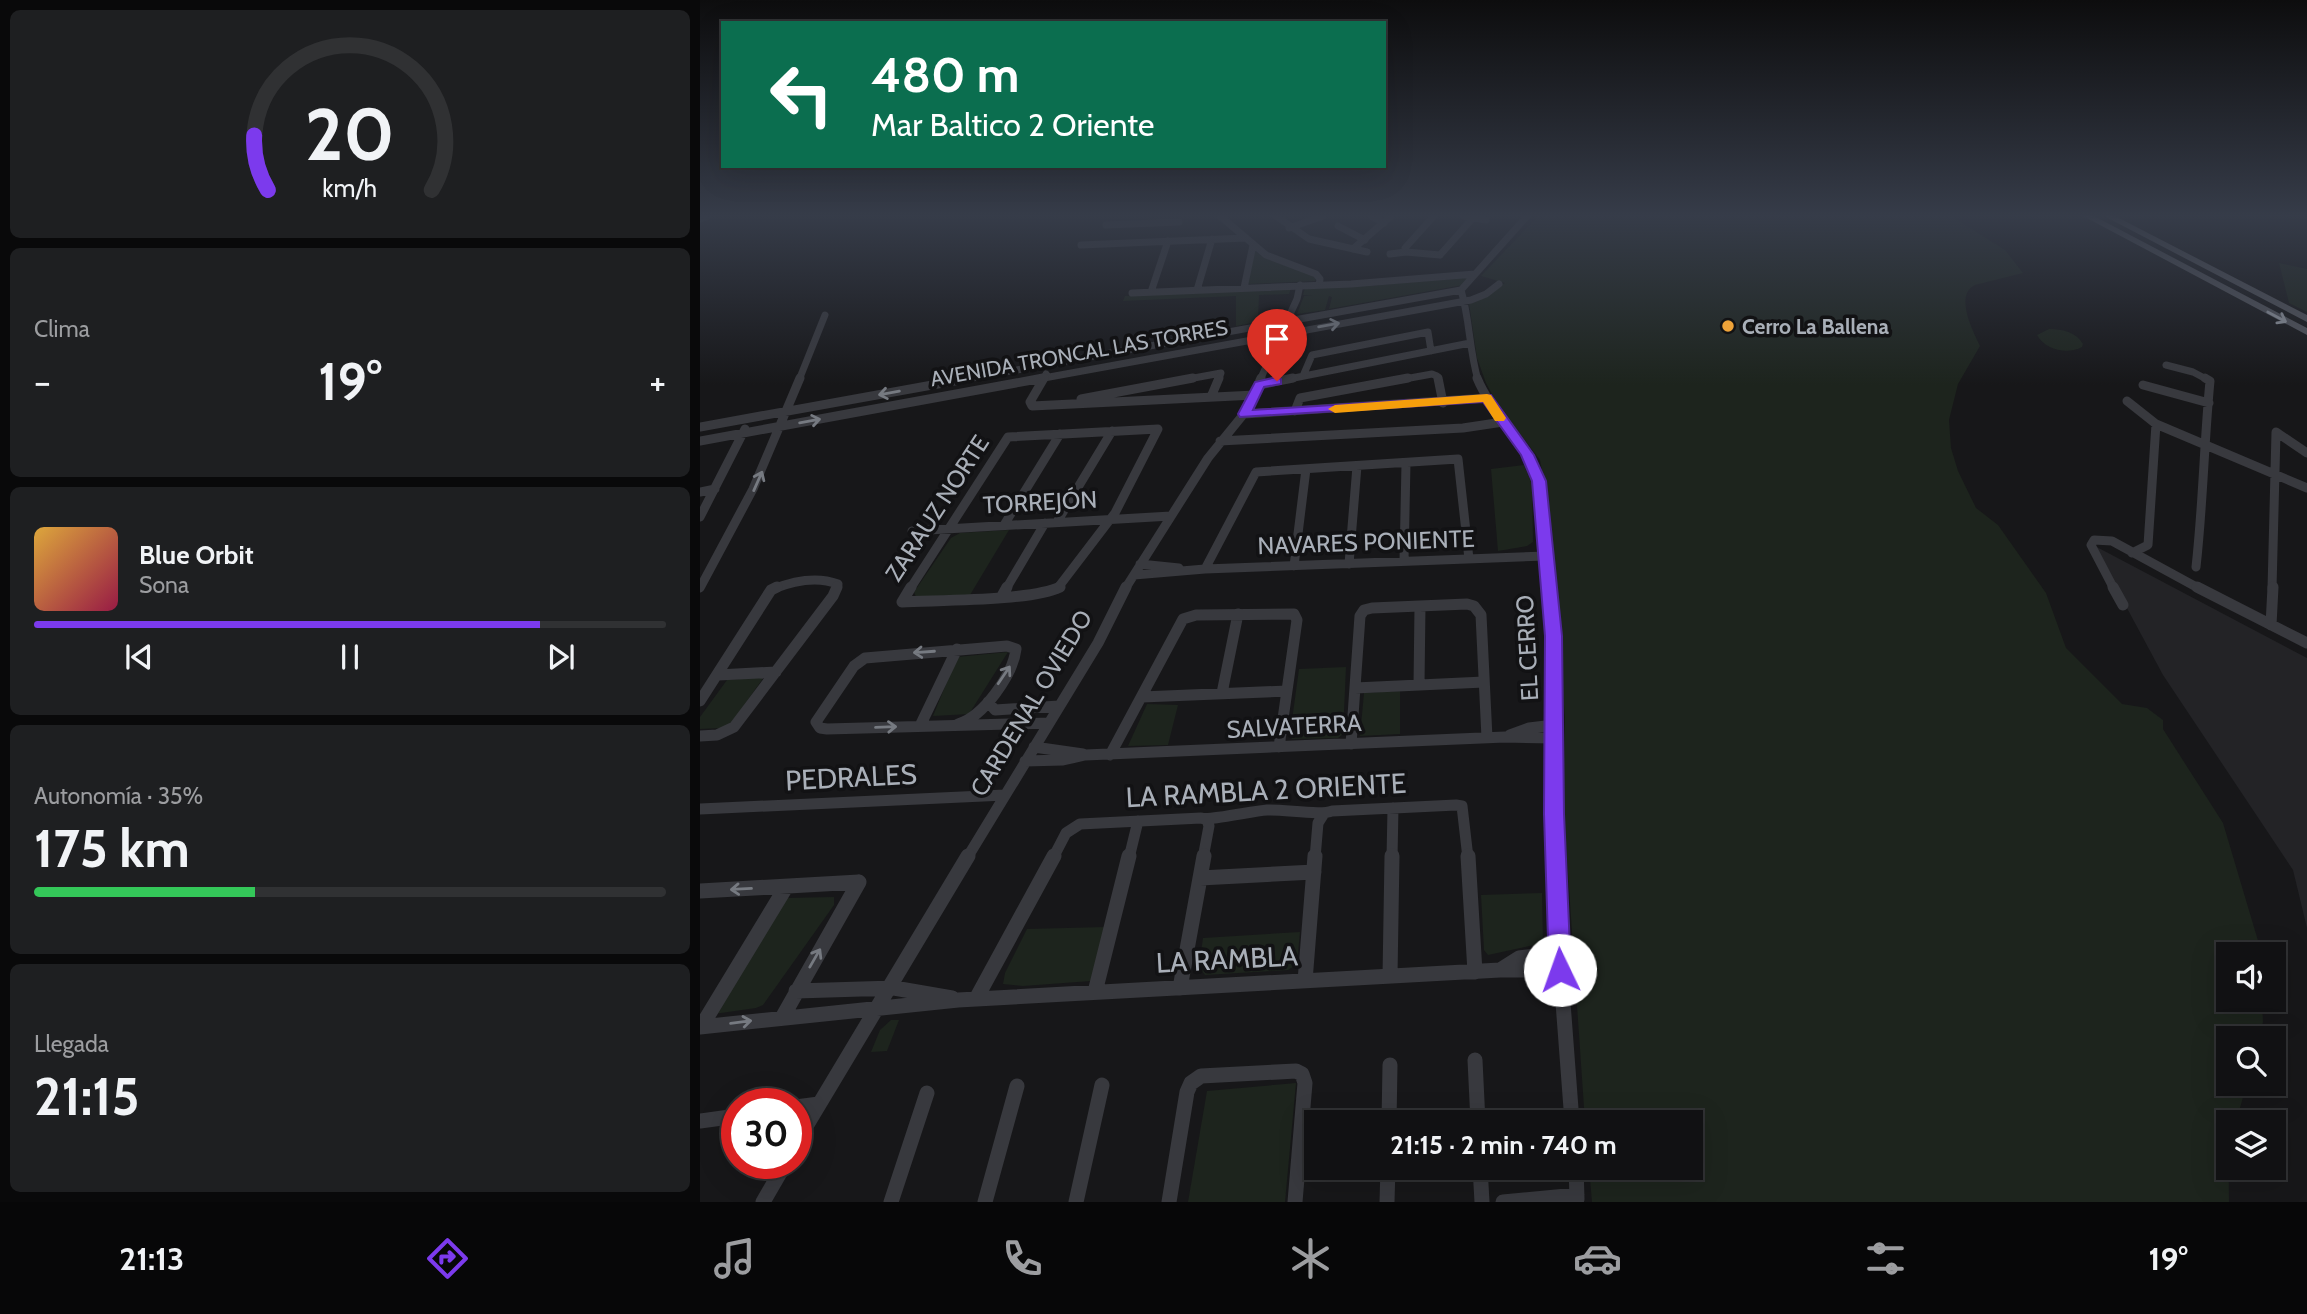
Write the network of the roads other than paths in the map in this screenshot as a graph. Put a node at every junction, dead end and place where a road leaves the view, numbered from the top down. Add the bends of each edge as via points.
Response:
1 (1159, 272) edge
2 (1202, 272) edge
3 (1247, 272) edge
4 (1311, 272) edge
5 (2192, 272) edge
6 (2216, 272) edge
7 (1475, 274) joint
8 (1499, 284) dead end
9 (1300, 285) junction
10 (1319, 285) junction
11 (1244, 288) junction
12 (1197, 290) junction
13 (1461, 290) junction
14 (1151, 292) junction
15 (1132, 293) dead end
16 (1465, 300) junction
17 (825, 315) dead end
18 (2307, 319) edge
19 (1287, 322) junction
20 (1246, 329) junction
21 (2307, 332) edge
22 (1280, 334) junction
23 (1245, 341) junction
24 (1470, 343) junction
25 (1357, 345) junction
26 (1431, 351) junction
27 (1366, 364) junction
28 (1048, 365) junction
29 (2166, 365) dead end
30 (1303, 376) junction
31 (1045, 377) junction
32 (1259, 384) junction
33 (1376, 384) junction
34 (2143, 385) dead end
35 (1255, 395) junction
36 (1211, 397) junction
37 (1487, 398) junction
38 (2127, 401) dead end
39 (1443, 403) junction
40 (2209, 404) junction
41 (1053, 406) junction
42 (1379, 407) junction
43 (1295, 411) junction
44 (786, 412) junction
45 (1244, 414) junction
46 (749, 419) junction
47 (1503, 422) junction
48 (2156, 424) junction
49 (781, 426) junction
50 (700, 428) edge
51 (1112, 431) junction
52 (743, 433) junction
53 (1059, 434) junction
54 (700, 441) edge
55 (1220, 441) junction
56 (2204, 443) junction
57 (2307, 453) edge
58 (1406, 463) junction
59 (1357, 466) junction
60 (1306, 469) junction
61 (2277, 475) junction
62 (2307, 488) edge
63 (715, 489) junction
64 (700, 492) edge
65 (1173, 513) junction
66 (1112, 516) junction
67 (700, 517) edge
68 (1057, 522) junction
69 (1045, 523) junction
70 (1003, 525) junction
71 (950, 528) junction
72 (912, 531) dead end
73 (2132, 554) junction
74 (1546, 556) junction
75 (1469, 559) junction
76 (1404, 561) junction
77 (1349, 564) junction
78 (1294, 566) junction
79 (2196, 567) dead end
80 (1137, 569) junction
81 (1205, 569) junction
82 (700, 588) edge
83 (1002, 596) junction
84 (1420, 606) junction
85 (2123, 606) dead end
86 (1238, 614) junction
87 (2271, 625) junction
88 (2307, 643) edge
89 (957, 649) junction
90 (776, 672) junction
91 (718, 675) junction
92 (1484, 682) junction
93 (1419, 685) junction
94 (1355, 688) junction
95 (1287, 691) junction
96 (1222, 693) junction
97 (1142, 697) junction
98 (700, 701) edge
99 (988, 702) junction
100 (1059, 706) junction
101 (1049, 723) junction
102 (958, 724) junction
103 (920, 726) junction
104 (1555, 732) junction
105 (700, 736) edge
106 (1487, 738) junction
107 (1351, 744) junction
108 (1034, 747) junction
109 (1279, 747) junction
110 (1086, 755) junction
111 (1110, 755) junction
112 (1025, 761) junction
113 (1005, 795) junction
114 (1393, 808) junction
115 (700, 809) edge
116 (1323, 815) junction
117 (1207, 820) junction
118 (1139, 821) junction
119 (1314, 872) junction
120 (1199, 878) junction
121 (786, 887) junction
122 (700, 891) edge
123 (1559, 953) junction
124 (1500, 970) junction
125 (1560, 970) junction
126 (1475, 972) junction
127 (1390, 976) junction
128 (1305, 981) junction
129 (1180, 988) junction
130 (886, 989) junction
131 (796, 991) junction
132 (1095, 992) junction
133 (976, 999) junction
134 (958, 1000) junction
135 (874, 1009) junction
136 (782, 1017) junction
137 (700, 1027) edge
138 (1475, 1060) dead end
139 (1390, 1065) dead end
140 (1102, 1085) dead end
141 (1017, 1086) dead end
142 (927, 1093) dead end
143 (819, 1104) junction
144 (812, 1105) edge
145 (1389, 1110) edge
146 (1477, 1110) edge
147 (1571, 1110) edge
148 (812, 1116) edge
149 (721, 1118) edge
150 (700, 1121) edge
151 (776, 1179) edge
152 (1388, 1180) edge
153 (1481, 1180) edge
154 (1576, 1180) edge
155 (1577, 1198) edge
156 (762, 1202) edge
157 (891, 1202) edge
158 (985, 1202) edge
159 (1076, 1202) edge
160 (1169, 1202) edge
161 (1295, 1202) edge
162 (1387, 1202) edge
163 (1482, 1202) edge
164 (1503, 1202) edge

1 - 14 street
2 - 12 street
3 - 11 street
4 - 10 street via 1320,279
5 -> 21 main road
6 - 18 main road
7 - 10 street
7 - 13 street
8 - 16 street, AVENIDA TRONCAL LAS TORRES via 1486,294
9 - 10 street
9 - 11 street
9 - 19 street, CARDENAL OVIEDO
11 - 12 street
12 - 14 street
13 - 16 street, EL CERRO
13 - 19 street, AVENIDA TRONCAL LAS TORRES
14 - 15 street
22 -> 16 street, AVENIDA TRONCAL LAS TORRES
16 - 24 street, EL CERRO
17 - 44 street
19 - 20 street, AVENIDA TRONCAL LAS TORRES
19 - 22 street, CARDENAL OVIEDO
20 - 23 street via 1253,334
20 - 28 street, AVENIDA TRONCAL LAS TORRES
22 - 23 street, AVENIDA TRONCAL LAS TORRES
22 - 32 street, CARDENAL OVIEDO
23 - 31 street, AVENIDA TRONCAL LAS TORRES
24 - 26 street
24 - 37 street, EL CERRO
25 - 26 street via 1427,331
25 - 27 street
25 - 30 street via 1312,355
26 - 27 street
27 - 30 street
28 - 31 street
28 -> 44 street, AVENIDA TRONCAL LAS TORRES
29 - 40 street via 2210,382
30 - 32 street
31 - 41 street via 1030,404
49 -> 31 street, AVENIDA TRONCAL LAS TORRES
32 - 35 street, CARDENAL OVIEDO
33 - 39 street via 1435,374
33 - 42 street
33 - 43 street via 1298,399
34 - 40 street
35 - 36 street
35 - 45 street, CARDENAL OVIEDO
36 - 41 street
36 - 41 street via 1221,373
37 - 39 street
37 - 47 street, EL CERRO
38 - 48 street
39 - 42 street
40 - 56 street
42 - 43 street
43 - 45 street
44 - 46 street, AVENIDA TRONCAL LAS TORRES
44 - 49 street
45 - 55 street, CARDENAL OVIEDO
46 - 50 street, AVENIDA TRONCAL LAS TORRES
46 - 52 street
47 - 55 street
47 - 74 street, EL CERRO via 1539,481
48 - 56 street
48 - 73 street via 2148,545
49 - 52 street, AVENIDA TRONCAL LAS TORRES
82 -> 49 street via 735,529
51 - 53 street
51 - 66 street via 1158,429
51 - 68 street
52 - 54 street, AVENIDA TRONCAL LAS TORRES
52 - 63 street
53 - 70 street
53 - 71 street, ZARAUZ NORTE via 1008,438
55 - 65 street, CARDENAL OVIEDO
56 - 61 street
56 - 79 street
57 - 61 street via 2276,432
58 - 59 street
58 - 75 street via 1458,459
58 - 76 street
59 - 60 street
59 - 77 street
60 - 78 street
60 - 81 street via 1256,472
61 - 62 street
61 - 87 street
63 - 64 street
63 - 67 street
65 - 66 street, TORREJÓN
65 - 80 street, CARDENAL OVIEDO
66 - 68 street, TORREJÓN
66 - 83 street via 1060,587
68 - 69 street, TORREJÓN
69 - 70 street, TORREJÓN
69 - 83 street
70 - 71 street, TORREJÓN
71 - 72 street, TORREJÓN
71 - 83 street, ZARAUZ NORTE via 902,602
73 - 85 street via 2112,541 2094,540 2091,545
73 - 87 street
74 - 75 street, NAVARES PONIENTE
74 - 104 street, EL CERRO via 1554,636
75 - 76 street, NAVARES PONIENTE
76 - 77 street, NAVARES PONIENTE
77 - 78 street, NAVARES PONIENTE
78 - 81 street, NAVARES PONIENTE
80 - 81 street, NAVARES PONIENTE
80 - 100 street, CARDENAL OVIEDO
84 - 92 street via 1467,604 1477,608
84 - 93 street
84 - 94 street via 1364,610
86 - 95 street via 1294,614 1297,620
86 - 96 street
86 - 97 street via 1183,619
87 - 88 street
99 -> 89 street via 1016,658 1016,649
89 - 103 street
89 -> 103 street via 861,660 817,719 818,727 827,729
90 - 91 street
90 - 91 street via 838,584 793,581 778,586 768,594
90 - 105 street via 725,732
91 - 98 street
92 - 93 street
92 - 106 street
93 - 94 street
94 - 107 street
95 - 96 street
95 - 109 street
96 - 97 street
97 - 111 street
99 - 100 street via 995,710
99 - 102 street
100 - 101 street, CARDENAL OVIEDO
101 - 102 street
101 - 108 street, CARDENAL OVIEDO
102 - 103 street
104 - 106 street, SALVATERRA
104 - 123 street, EL CERRO
106 - 107 street, SALVATERRA
107 - 109 street, SALVATERRA
108 - 110 street, SALVATERRA
108 - 112 street, CARDENAL OVIEDO
109 - 111 street, SALVATERRA
110 - 111 street, SALVATERRA
110 - 112 street, SALVATERRA
112 - 113 street, CARDENAL OVIEDO
113 - 115 street, PEDRALES
113 - 130 street, CARDENAL OVIEDO
114 - 116 street, LA RAMBLA 2 ORIENTE
114 - 126 street, LA RAMBLA 2 ORIENTE via 1461,806
114 - 127 street
116 - 117 street, LA RAMBLA 2 ORIENTE via 1307,810 1224,814
116 - 119 street via 1318,823
117 - 118 street, LA RAMBLA 2 ORIENTE
117 - 120 street
118 - 132 street
118 - 133 street, LA RAMBLA 2 ORIENTE via 1080,824 1066,833
119 - 120 street
119 - 128 street
120 - 129 street
121 -> 122 street
131 -> 121 street via 859,883
121 - 137 street
123 - 124 street, LA RAMBLA via 1527,956
123 - 125 street, EL CERRO
124 - 125 street, LA RAMBLA
124 - 126 street, LA RAMBLA
125 - 147 street, EL CERRO
126 - 127 street, LA RAMBLA
127 - 128 street, LA RAMBLA
128 - 129 street, LA RAMBLA
129 - 132 street, LA RAMBLA
130 - 131 street, LA RAMBLA
130 - 134 street, LA RAMBLA via 928,991
130 - 135 street, CARDENAL OVIEDO
131 - 136 street
132 - 133 street, LA RAMBLA
133 - 134 street, LA RAMBLA
134 - 135 street, LA RAMBLA
135 - 136 street, LA RAMBLA
135 - 143 street, CARDENAL OVIEDO
137 -> 136 street, LA RAMBLA
138 - 146 street
139 - 145 street
140 - 159 street
141 - 158 street
142 - 157 street
143 - 144 street
143 - 148 street, CARDENAL OVIEDO
149 - 150 street
151 - 156 street
152 - 162 street
153 - 163 street
154 - 155 street
155 - 164 street
160 - 161 street via 1187,1092 1194,1080 1296,1071 1304,1083

